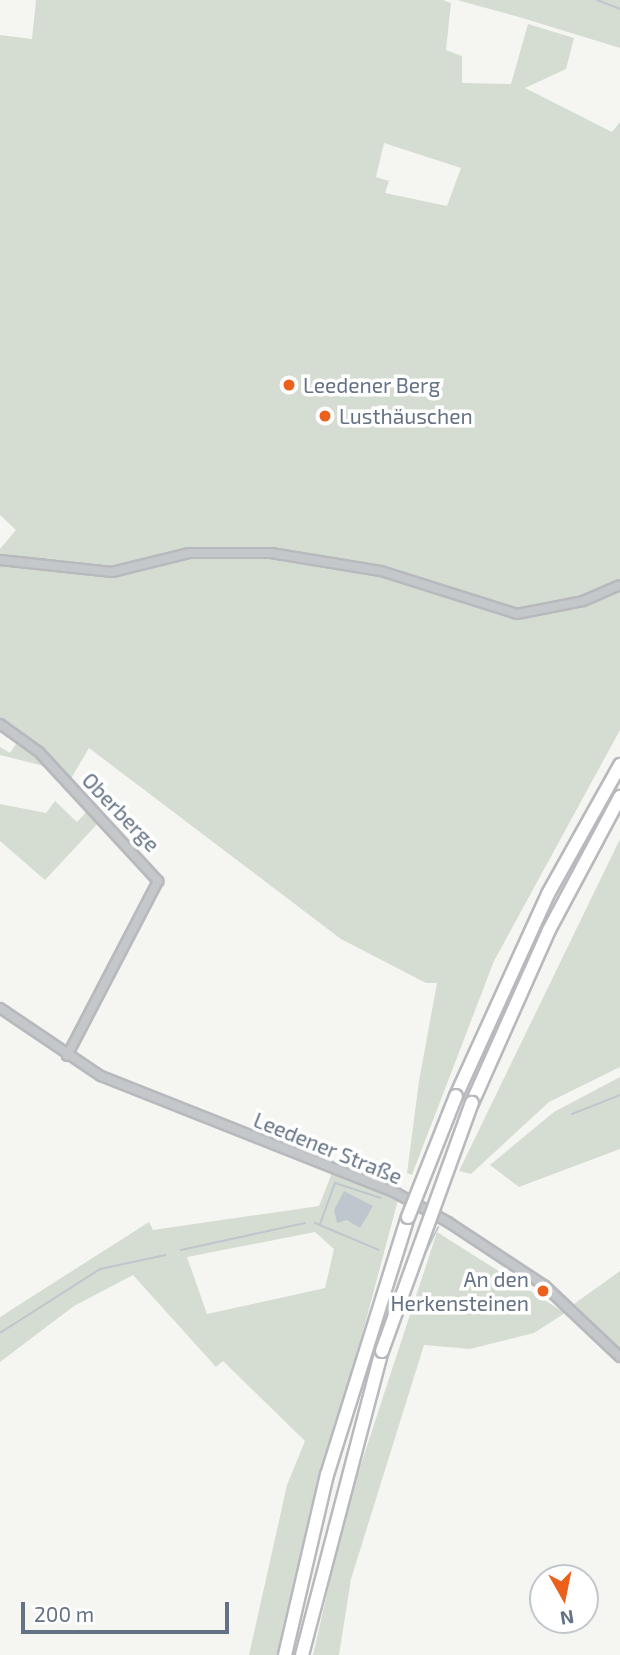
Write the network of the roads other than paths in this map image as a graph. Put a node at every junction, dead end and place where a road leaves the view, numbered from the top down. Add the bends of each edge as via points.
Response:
1 (0, 560) edge
2 (620, 585) edge
3 (0, 724) edge
4 (620, 765) edge
5 (620, 797) edge
6 (0, 1008) edge
7 (67, 1056) junction
8 (620, 1357) edge
9 (285, 1655) edge
10 (302, 1655) edge

1 - 2 street via 112,572 189,553 271,553 382,571 530,615
3 - 7 street, Oberberge via 38,752 158,881
4 - 9 highway, bridge via 548,894 456,1096 366,1345
5 - 10 highway, bridge via 549,930 472,1103 382,1351
6 - 7 street, Leedener Straße
7 - 8 street, Leedener Straße via 101,1076 396,1193 545,1286

